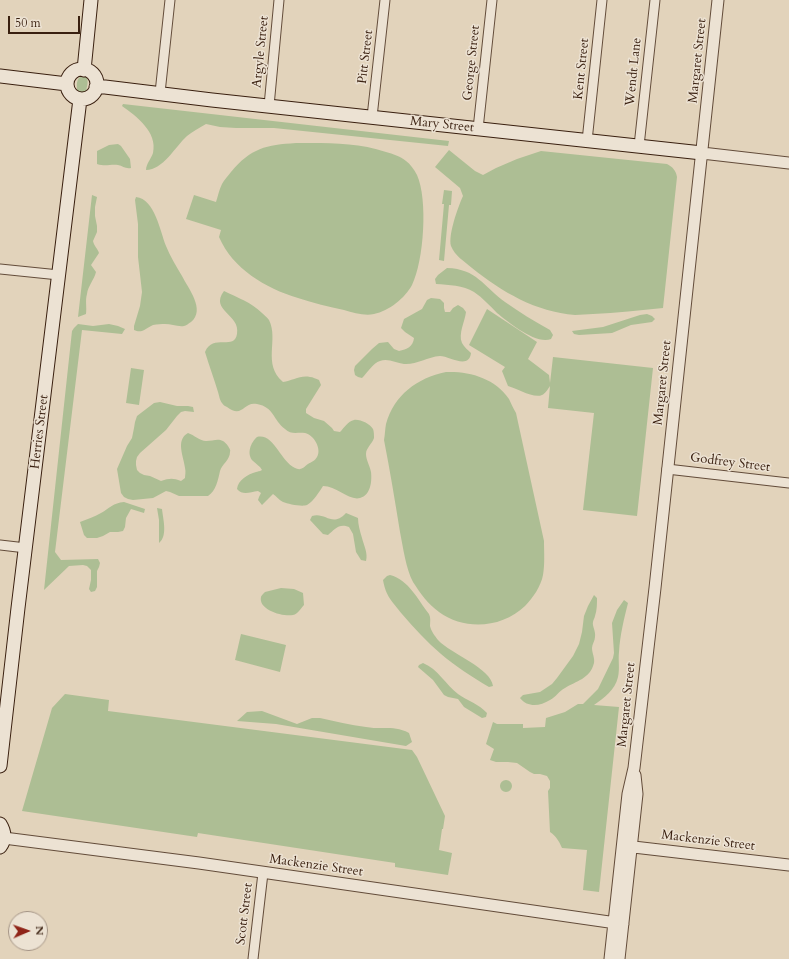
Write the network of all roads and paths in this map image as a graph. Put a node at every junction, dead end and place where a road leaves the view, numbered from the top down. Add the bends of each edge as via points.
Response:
1 (91, 0) edge
2 (170, 0) edge
3 (280, 0) edge
4 (386, 0) edge
5 (492, 0) edge
6 (602, 0) edge
7 (655, 0) edge
8 (718, 0) edge
9 (84, 70) junction
10 (0, 76) edge
11 (67, 84) junction
12 (96, 87) junction
13 (160, 93) junction
14 (80, 99) junction
15 (269, 106) junction
16 (372, 117) junction
17 (478, 129) junction
18 (586, 141) junction
19 (639, 146) junction
20 (702, 153) junction
21 (789, 163) edge
22 (0, 269) edge
23 (59, 275) junction
24 (667, 469) junction
25 (789, 483) edge
26 (0, 545) edge
27 (26, 548) junction
28 (0, 766) edge
29 (0, 824) edge
30 (2, 843) edge
31 (627, 846) junction
32 (789, 865) edge
33 (263, 873) junction
34 (619, 923) junction
35 (253, 959) edge
36 (610, 959) edge
37 (619, 959) edge

1 - 9 main road
2 - 13 street
3 - 15 street, Argyle Street
4 - 16 street, Pitt Street
5 - 17 street, George Street
6 - 18 street, Kent Street
7 - 19 street, Wendt Lane
8 - 20 street, Margaret Street
9 - 11 main road via 74,72
9 - 12 main road via 94,76
10 - 11 main road
11 - 14 main road via 70,92
12 - 13 main road, Mary Street
12 - 14 main road via 92,95
13 - 15 main road, Mary Street
14 - 23 main road, Herries Street
15 - 16 main road, Mary Street
16 - 17 main road, Mary Street
17 - 18 main road, Mary Street
18 - 19 main road, Mary Street
19 - 20 main road, Mary Street
20 - 21 street, Mary Street
20 - 24 street, Margaret Street
22 - 23 street
23 - 27 main road, Herries Street
24 - 25 street, Godfrey Street
24 - 31 street, Margaret Street via 634,768 628,794
26 - 27 street
27 - 28 main road, Herries Street
29 - 30 main road via 4,832
30 - 33 street, Mackenzie Street via 169,859
31 - 32 street, Mackenzie Street
31 - 34 street, Margaret Street
33 - 34 street, Mackenzie Street
33 - 35 street, Scott Street
34 - 36 street, Margaret Street
34 - 37 street, Margaret Street

